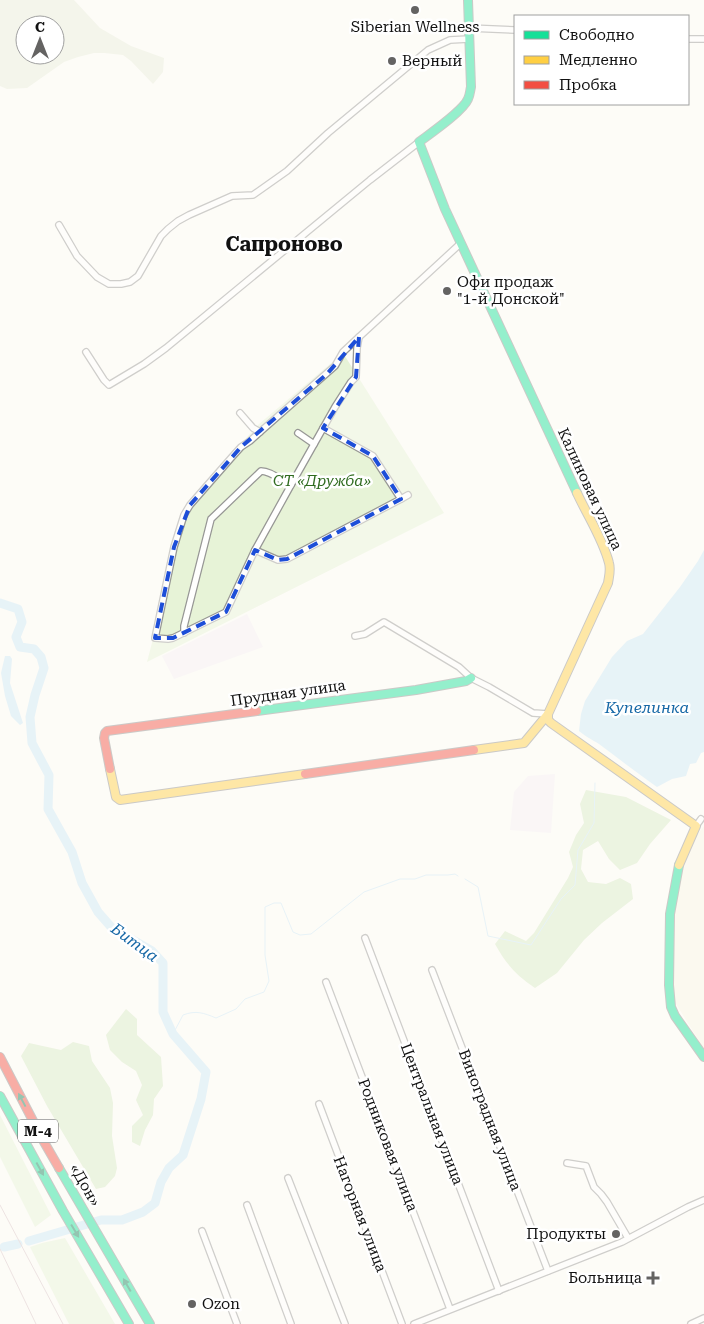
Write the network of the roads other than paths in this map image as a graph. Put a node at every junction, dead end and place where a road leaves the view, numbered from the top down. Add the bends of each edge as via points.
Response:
1 (468, 0) edge
2 (469, 28) junction
3 (514, 30) edge
4 (469, 39) junction
5 (689, 39) edge
6 (704, 40) edge
7 (419, 142) junction
8 (59, 225) dead end
9 (461, 243) junction
10 (359, 337) junction
11 (86, 352) dead end
12 (240, 413) dead end
13 (323, 428) junction
14 (260, 432) junction
15 (298, 432) dead end
16 (314, 444) junction
17 (290, 485) junction
18 (408, 495) dead end
19 (400, 499) junction
20 (255, 550) junction
21 (184, 633) junction
22 (355, 636) dead end
23 (471, 678) junction
24 (548, 714) junction
25 (107, 731) joint
26 (365, 938) dead end
27 (432, 970) dead end
28 (326, 982) dead end
29 (0, 1057) edge
30 (704, 1057) edge
31 (0, 1096) edge
32 (319, 1104) dead end
33 (567, 1163) dead end
34 (288, 1178) dead end
35 (704, 1200) edge
36 (247, 1205) dead end
37 (202, 1231) dead end
38 (628, 1238) junction
39 (548, 1271) junction
40 (499, 1291) junction
41 (450, 1309) junction
42 (704, 1318) edge
43 (129, 1324) edge
44 (150, 1324) edge
45 (236, 1324) edge
46 (291, 1324) edge
47 (345, 1324) edge
48 (402, 1324) edge
49 (414, 1324) edge
50 (691, 1324) edge

1 - 2 main road
2 - 3 street
2 - 4 main road
4 - 7 main road via 469,98
4 - 8 street via 450,40 428,50 287,171 253,195 232,196 178,221 161,236 138,276 130,282 109,284 97,277 77,256
5 - 6 street
7 - 9 main road, Калиновая улица
7 - 11 street via 144,364 109,385
9 - 10 street
9 - 24 main road, Калиновая улица via 609,562 608,583
10 - 13 street via 356,378
10 - 14 street via 343,352 335,366
12 - 14 street
13 - 16 street
13 - 19 street via 373,456
14 - 21 street via 220,470 190,505 180,523 155,638 168,640
15 - 16 street
16 - 17 street
17 - 20 street
17 - 21 street via 261,471 211,519
18 - 19 street
19 - 20 street via 287,558 278,560
20 - 21 street via 226,612
22 - 23 street via 365,634 384,622 459,667
23 - 24 street via 533,713
23 - 25 main road, Прудная улица via 416,690
24 - 25 main road, Калиновая улица via 524,742 120,800 116,797 104,738
24 - 30 main road via 551,723 699,822 678,866 670,914 669,985 675,1016
26 - 40 street, Центральная улица
27 - 39 street, Виноградная улица
28 - 41 street, Родниковая улица
44 -> 29 main road, «Дон» / М-4 via 44,1142
31 -> 43 main road, М-4
32 - 48 street, Нагорная улица
33 - 38 street via 586,1166 594,1187
34 - 47 street
35 - 38 street
36 - 46 street
37 - 45 street
38 - 39 street
39 - 40 street
40 - 41 street
41 - 49 street
42 - 50 street

